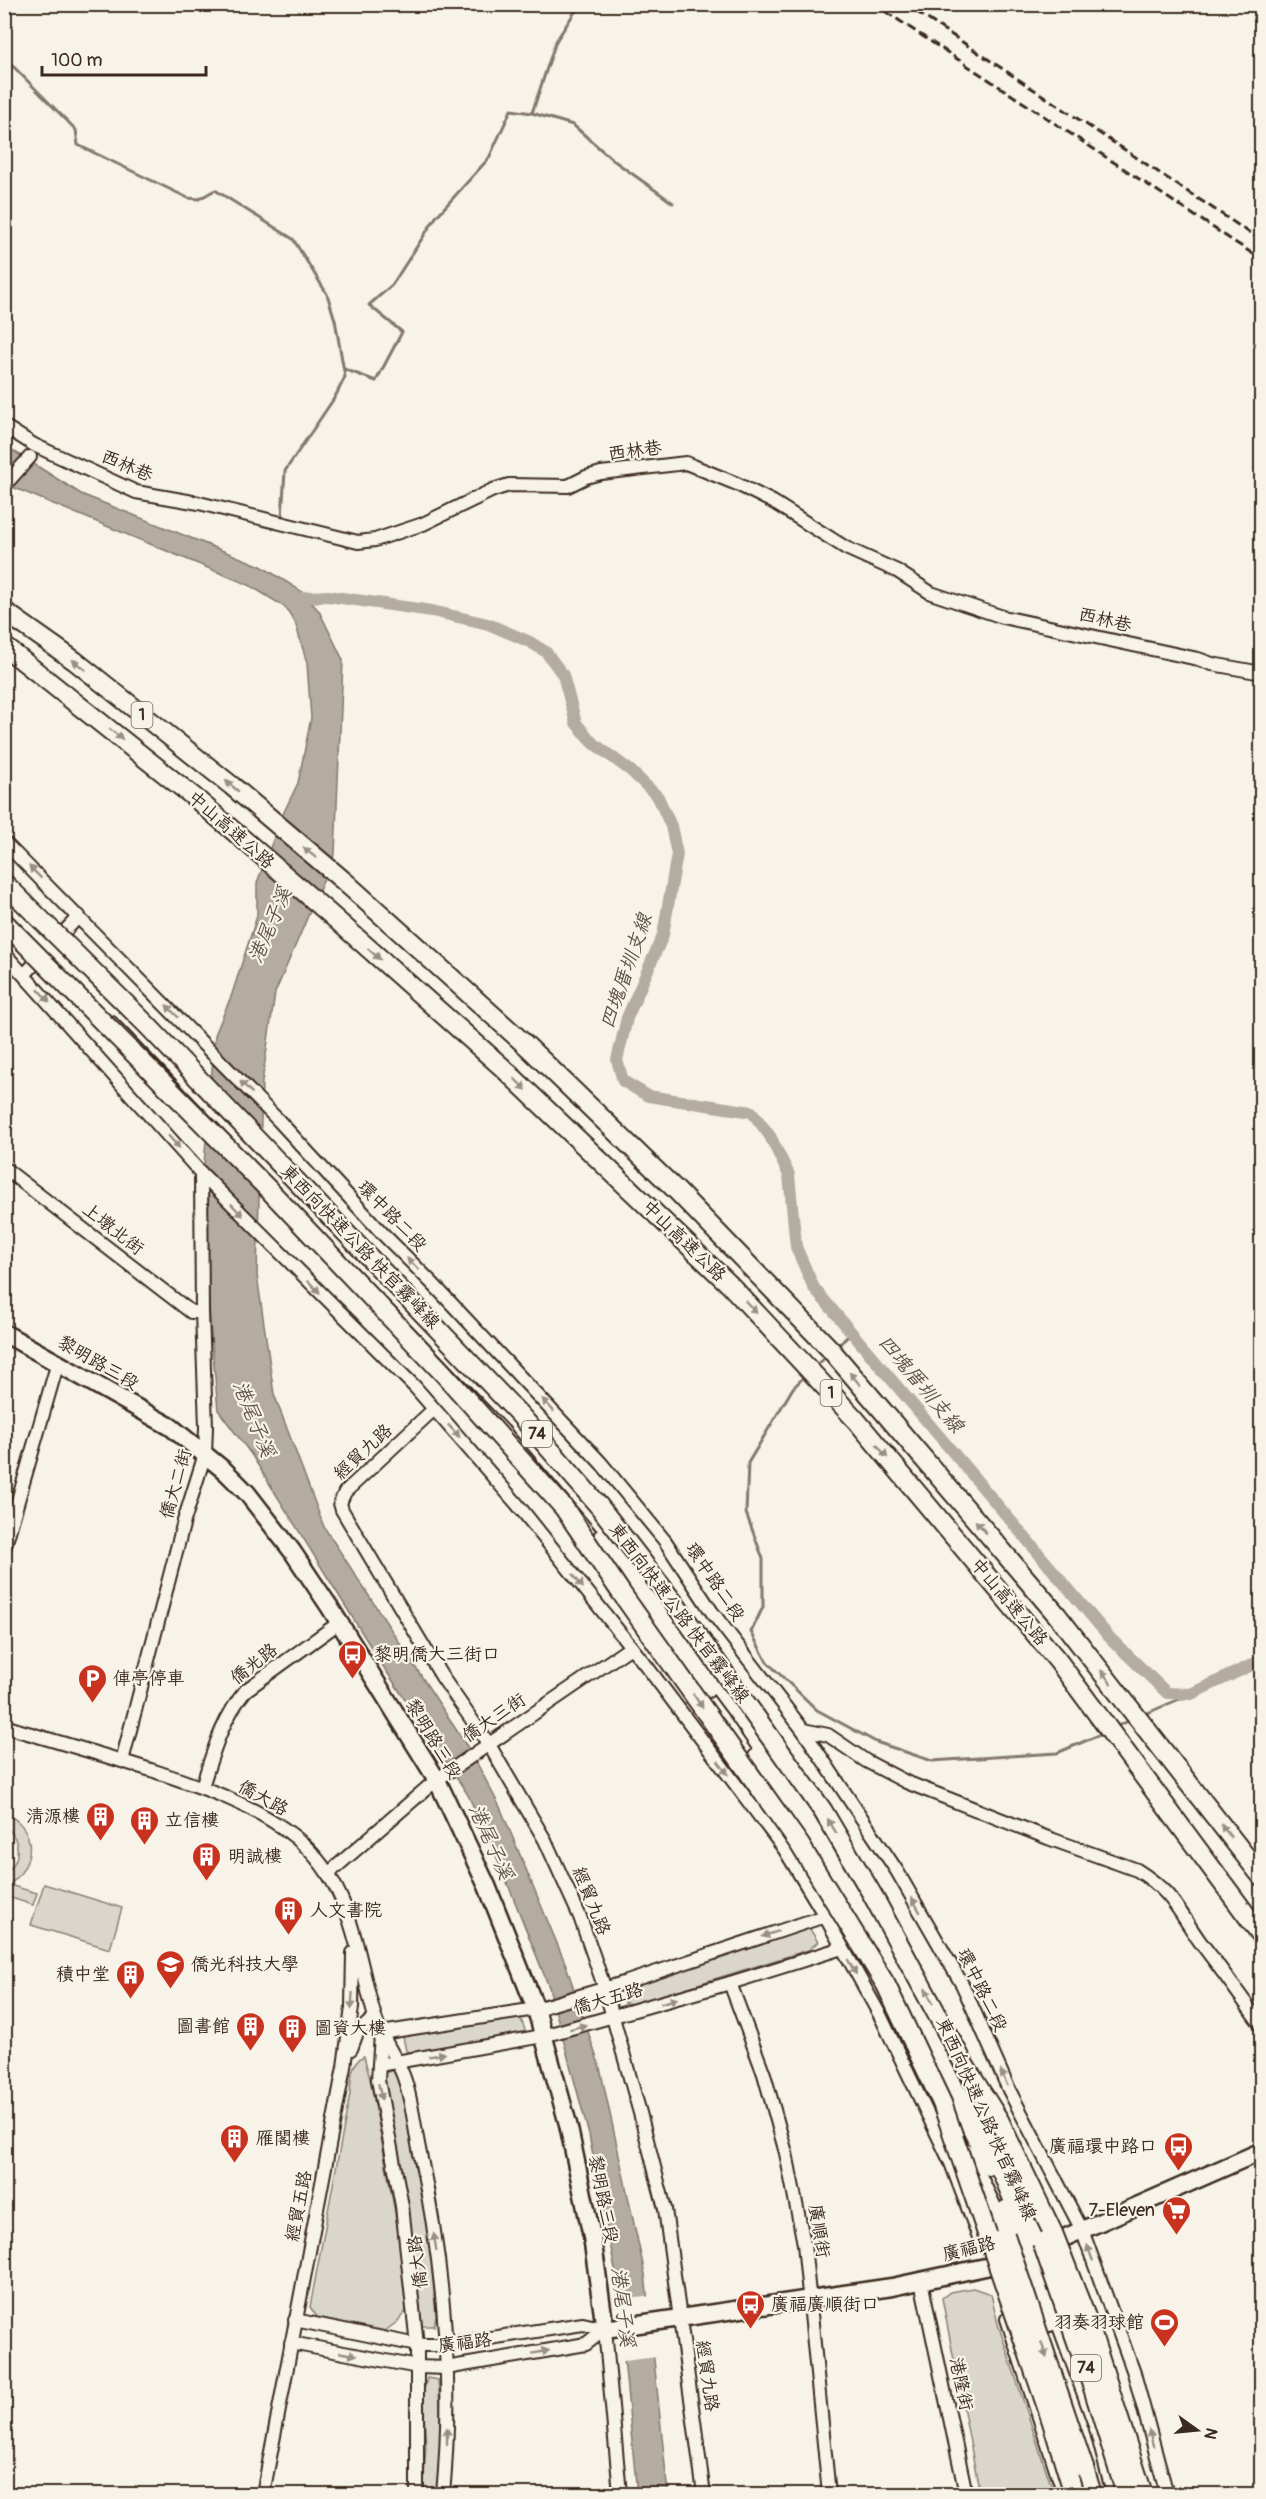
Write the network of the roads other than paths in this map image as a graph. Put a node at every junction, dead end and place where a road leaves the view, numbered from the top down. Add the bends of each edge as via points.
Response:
1 (4, 426) edge
2 (30, 458) dead end
3 (4, 486) edge
4 (4, 611) edge
5 (4, 646) edge
6 (1262, 673) edge
7 (4, 842) edge
8 (4, 883) edge
9 (4, 893) edge
10 (4, 903) edge
11 (80, 916) junction
12 (4, 922) edge
13 (52, 946) junction
14 (4, 953) edge
15 (25, 974) junction
16 (4, 1168) edge
17 (201, 1173) junction
18 (202, 1312) junction
19 (4, 1333) edge
20 (58, 1362) junction
21 (434, 1409) junction
22 (205, 1454) junction
23 (4, 1549) edge
24 (340, 1622) junction
25 (631, 1647) junction
26 (4, 1726) edge
27 (803, 1730) junction
28 (484, 1746) junction
29 (122, 1761) junction
30 (437, 1780) junction
31 (202, 1787) junction
32 (329, 1873) junction
33 (1262, 1877) edge
34 (825, 1916) junction
35 (351, 1922) junction
36 (1262, 1936) edge
37 (842, 1948) junction
38 (730, 1983) junction
39 (605, 1989) junction
40 (536, 2009) junction
41 (375, 2017) junction
42 (613, 2017) junction
43 (1262, 2026) edge
44 (381, 2033) junction
45 (543, 2036) junction
46 (396, 2062) junction
47 (379, 2065) junction
48 (965, 2066) junction
49 (344, 2067) junction
50 (942, 2103) junction
51 (1262, 2151) edge
52 (1082, 2230) junction
53 (1028, 2253) junction
54 (990, 2266) junction
55 (921, 2281) junction
56 (809, 2298) junction
57 (673, 2318) junction
58 (295, 2320) junction
59 (605, 2329) junction
60 (291, 2343) junction
61 (417, 2345) junction
62 (444, 2345) junction
63 (418, 2367) junction
64 (446, 2368) junction
65 (263, 2494) edge
66 (417, 2494) edge
67 (443, 2494) edge
68 (620, 2494) edge
69 (704, 2494) edge
70 (829, 2494) edge
71 (966, 2494) edge
72 (1064, 2494) edge
73 (1074, 2494) edge
74 (1092, 2494) edge
75 (1105, 2494) edge
76 (1113, 2494) edge
77 (1126, 2494) edge
78 (1143, 2494) edge
79 (1167, 2494) edge

1 - 6 street, 西林巷 via 34,445 135,492 199,503 358,542 423,524 509,485 568,486 601,473 686,463 773,502 846,548 897,571 931,593 1024,622
2 - 3 street
33 -> 4 highway, 中山高速公路 / 1 via 1057,1615 830,1349 676,1190 528,1047 345,882 75,661
5 -> 36 highway, 中山高速公路 / 1 via 194,797 331,915 502,1066 730,1285 856,1420 1058,1661
11 -> 7 street, 環中路二段
48 -> 8 highway, 東西向快速公路 快官霧峰線 / 74, bridge via 823,1811 675,1604 599,1506 520,1414 146,1024
9 - 13 street
10 - 13 street
11 - 13 street
27 -> 11 street, 環中路二段 via 712,1612 665,1541 602,1463
12 -> 50 highway, 東西向快速公路 快官霧峰線 / 74, bridge via 443,1372 564,1508 800,1845 886,1985
13 - 15 street
13 - 53 street via 518,1438 590,1520 644,1607 739,1731 846,1899 906,2004
13 - 53 street via 207,1101 513,1421 605,1530 808,1819 880,1940 987,2145
14 - 15 street
15 -> 17 street
16 - 18 street, 上墩北街 via 191,1312
17 - 18 street, 僑大二街
17 -> 21 street
18 - 22 street, 僑大二街
19 - 20 main road, 黎明路三段
20 - 22 main road, 黎明路三段 via 171,1427
20 - 23 street
21 -> 25 street via 517,1504
21 - 28 street, 經貿九路 via 345,1492 340,1503
22 - 24 main road, 黎明路三段 via 266,1516
22 - 29 street, 僑大二街
24 - 30 main road, 黎明路三段
24 - 31 street, 僑光路 via 236,1701 219,1735
25 - 28 street, 僑大三街
25 -> 34 street via 785,1850
26 - 29 street, 僑大路
27 - 43 street via 828,1736 906,1782 1150,1878 1177,1904
52 -> 27 street, 環中路二段 via 1009,2090 963,1986 897,1871
28 - 30 street, 僑大三街
28 - 39 street, 經貿九路 via 545,1840 580,1917
29 - 31 street, 僑大路
30 - 32 street, 僑大三街
30 - 40 main road, 黎明路三段 via 487,1886
31 - 32 street, 僑大路 via 263,1816 295,1837
32 - 35 street, 僑大路
34 - 37 street
34 -> 39 street, 僑大五路
35 - 41 street, 僑大路
35 -> 49 street, 經貿五路 via 354,1964
37 - 38 street, 僑大五路
37 -> 54 street via 881,2017 951,2163
42 -> 38 street, 僑大五路
38 - 56 street, 廣順街 via 764,2074 786,2152 804,2244
39 - 40 street, 僑大五路
39 - 42 street, 經貿九路
40 - 44 street, 僑大五路
40 - 45 main road, 黎明路三段
41 - 44 street, 僑大路
41 - 49 street via 357,2033
45 -> 42 street, 僑大五路
42 - 57 street, 經貿九路 via 665,2209
44 - 46 street, 僑大路
44 - 47 street, 僑大路
46 -> 45 street, 僑大五路
45 - 59 main road, 黎明路三段 via 568,2124 592,2237
46 - 47 street, 僑大五路
62 -> 46 street, 僑大路 via 437,2251 403,2076
47 -> 61 street, 僑大路 via 378,2080 402,2206
48 - 77 highway, 東西向快速公路 快官霧峰線 / 74, bridge via 997,2148 1042,2242
48 - 78 highway, bridge via 999,2120 1053,2233 1088,2322
49 - 58 street, 經貿五路
50 - 73 highway, bridge
50 -> 74 highway, 東西向快速公路 快官霧峰線 / 74, bridge via 1005,2235
51 - 52 main road, 廣福路
52 - 53 main road, 廣福路
79 -> 52 street, 環中路二段 via 1134,2373
53 - 54 main road, 廣福路
53 - 75 street via 1084,2417
53 - 76 street via 1095,2424
54 - 55 main road, 廣福路
54 - 72 street
55 - 56 main road, 廣福路
55 - 71 street, 港隆街
56 - 57 main road, 廣福路
56 - 70 street, 廣順街
57 - 59 main road, 廣福路
57 - 69 street, 經貿九路
58 - 60 street, 經貿五路
58 - 61 street, 廣福路
59 - 62 street, 廣福路 via 583,2324
64 -> 59 street, 廣福路 via 586,2344
59 - 68 street, 黎明路三段
60 -> 63 street, 廣福路
60 - 65 street, 經貿五路
61 - 62 street, 廣福路
61 - 63 street, 僑大路
62 - 64 street, 僑大路
63 - 64 street, 廣福路
63 - 66 street, 僑大路
67 -> 64 street, 僑大路 via 447,2456

